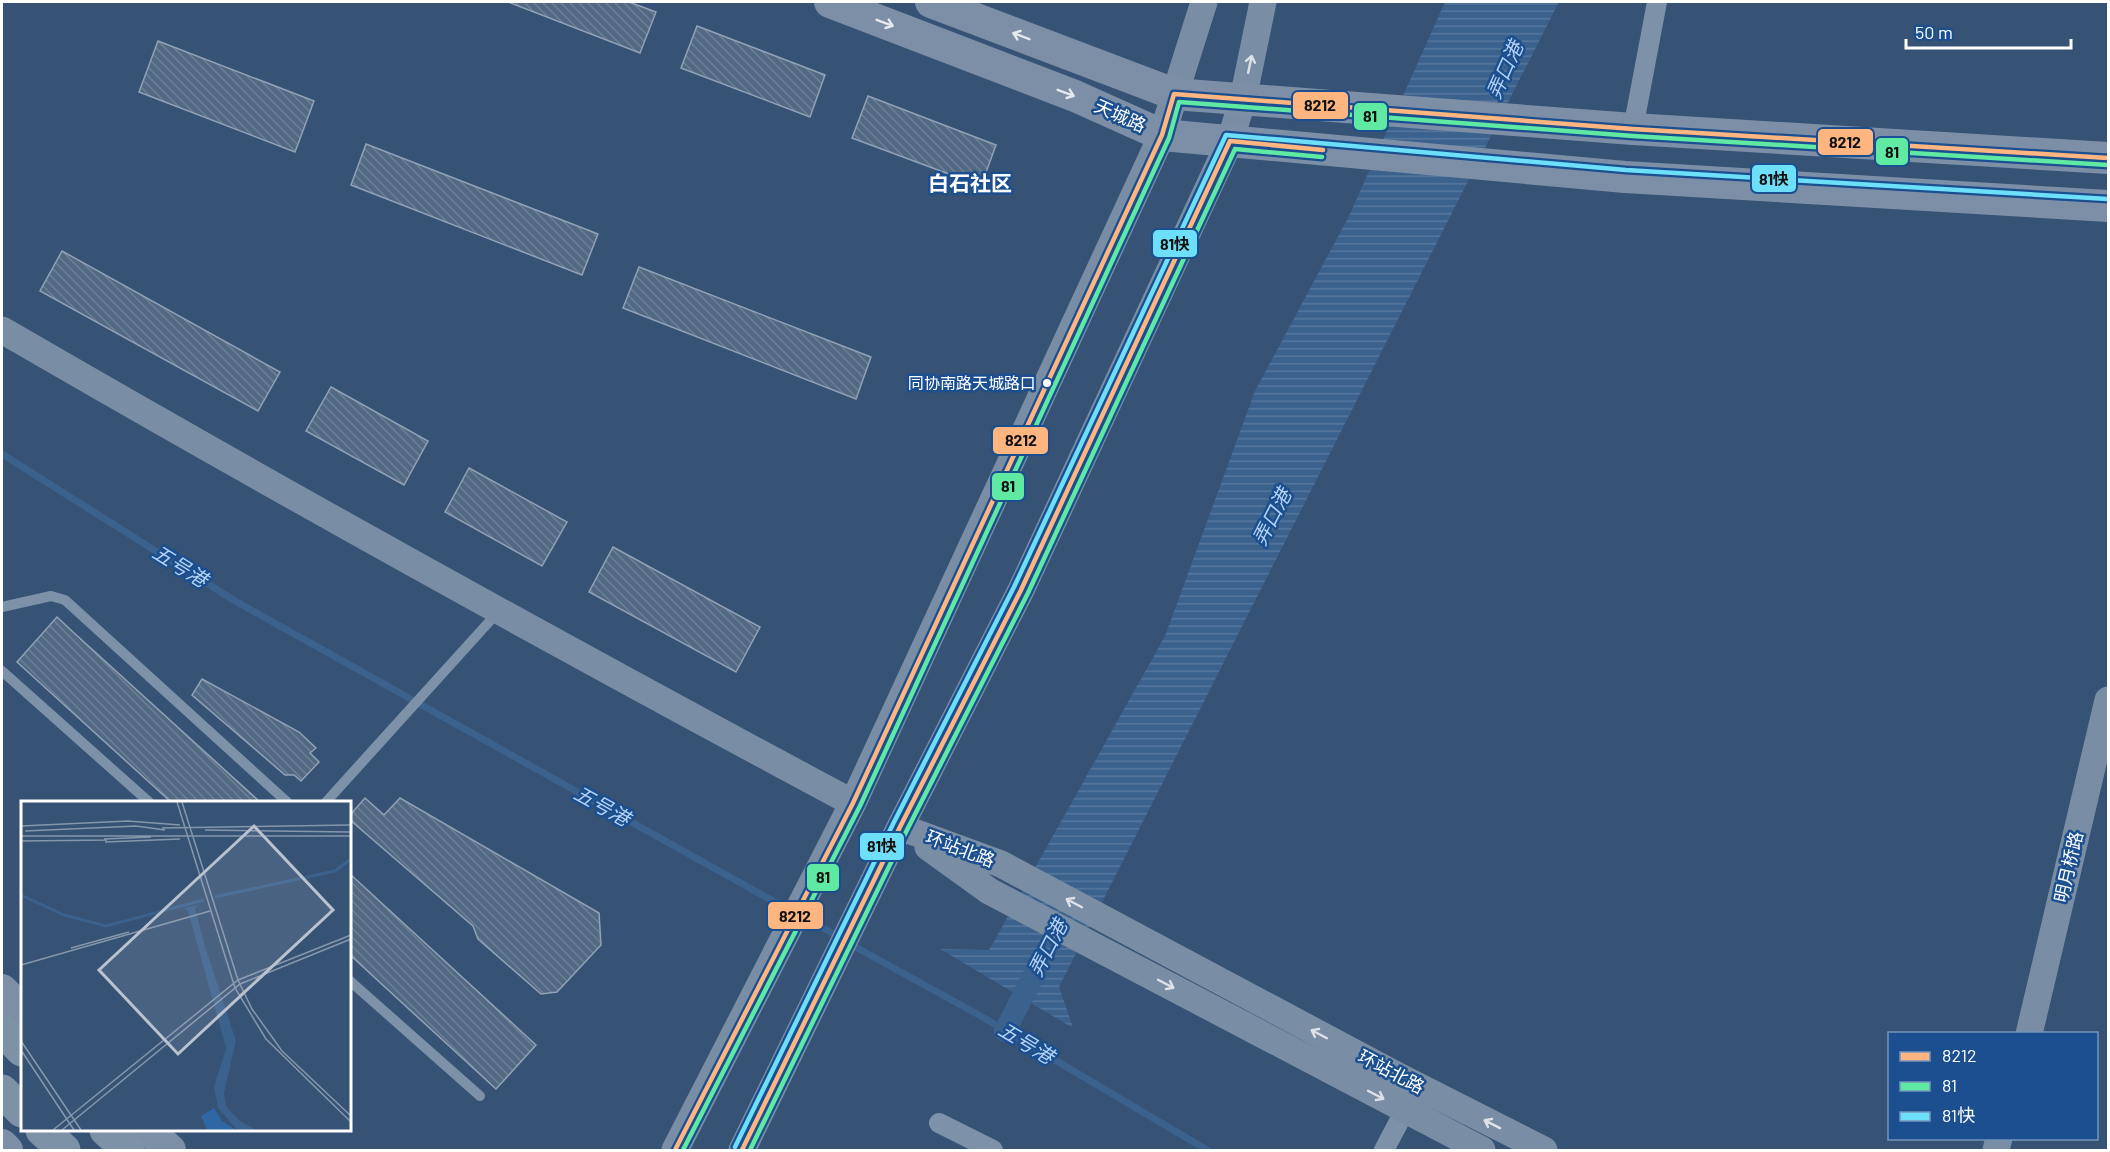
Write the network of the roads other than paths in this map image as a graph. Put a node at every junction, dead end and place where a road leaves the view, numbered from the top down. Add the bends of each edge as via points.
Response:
1 (830, 2) edge
2 (931, 2) edge
3 (1204, 2) edge
4 (1263, 2) edge
5 (1657, 2) edge
6 (1174, 94) junction
7 (1243, 99) junction
8 (1633, 129) junction
9 (1161, 135) junction
10 (1230, 141) junction
11 (2109, 158) edge
12 (2109, 206) edge
13 (2, 330) edge
14 (2, 607) edge
15 (498, 612) junction
16 (2, 671) edge
17 (2109, 700) edge
18 (2100, 768) edge
19 (148, 801) edge
20 (286, 801) edge
21 (327, 801) edge
22 (853, 803) junction
23 (900, 827) junction
24 (351, 982) edge
25 (2, 990) edge
26 (21, 1009) edge
27 (2, 1030) edge
28 (2030, 1032) edge
29 (21, 1049) edge
30 (1417, 1086) junction
31 (2, 1091) edge
32 (480, 1096) dead end
33 (21, 1110) edge
34 (1405, 1110) junction
35 (939, 1123) dead end
36 (43, 1131) edge
37 (107, 1131) edge
38 (149, 1131) edge
39 (1388, 1143) edge
40 (2, 1145) edge
41 (7, 1150) edge
42 (64, 1150) edge
43 (128, 1150) edge
44 (170, 1150) edge
45 (675, 1150) edge
46 (742, 1150) edge
47 (993, 1150) edge
48 (1482, 1150) edge
49 (1544, 1150) edge

1 -> 9 main road, 天城路 via 1075,96
6 -> 2 main road
3 - 6 main road
7 -> 4 main road
5 - 8 street
6 - 7 main road
6 - 9 main road
7 - 8 main road
7 - 10 main road
8 - 11 main road
9 - 10 main road, 天城路
9 - 22 main road
10 - 12 main road, 天城路 via 1512,167
10 - 23 main road via 1021,590
13 - 15 main road
14 - 20 lane via 51,596 65,600
15 - 21 lane
15 - 22 main road
16 - 19 lane
17 - 18 main road, 明月桥路
18 - 28 main road, 明月桥路
22 - 45 main road
30 -> 23 main road, 环站北路 via 1001,864
23 -> 34 main road, 环站北路 via 989,891
23 - 46 main road
24 - 32 lane
25 - 26 main road
27 - 29 highway
30 - 34 street
49 -> 30 main road, 环站北路
31 - 33 highway
34 - 39 street
34 - 48 main road, 环站北路
35 - 47 street
36 - 42 highway
37 - 43 highway
38 - 44 main road
40 - 41 main road

